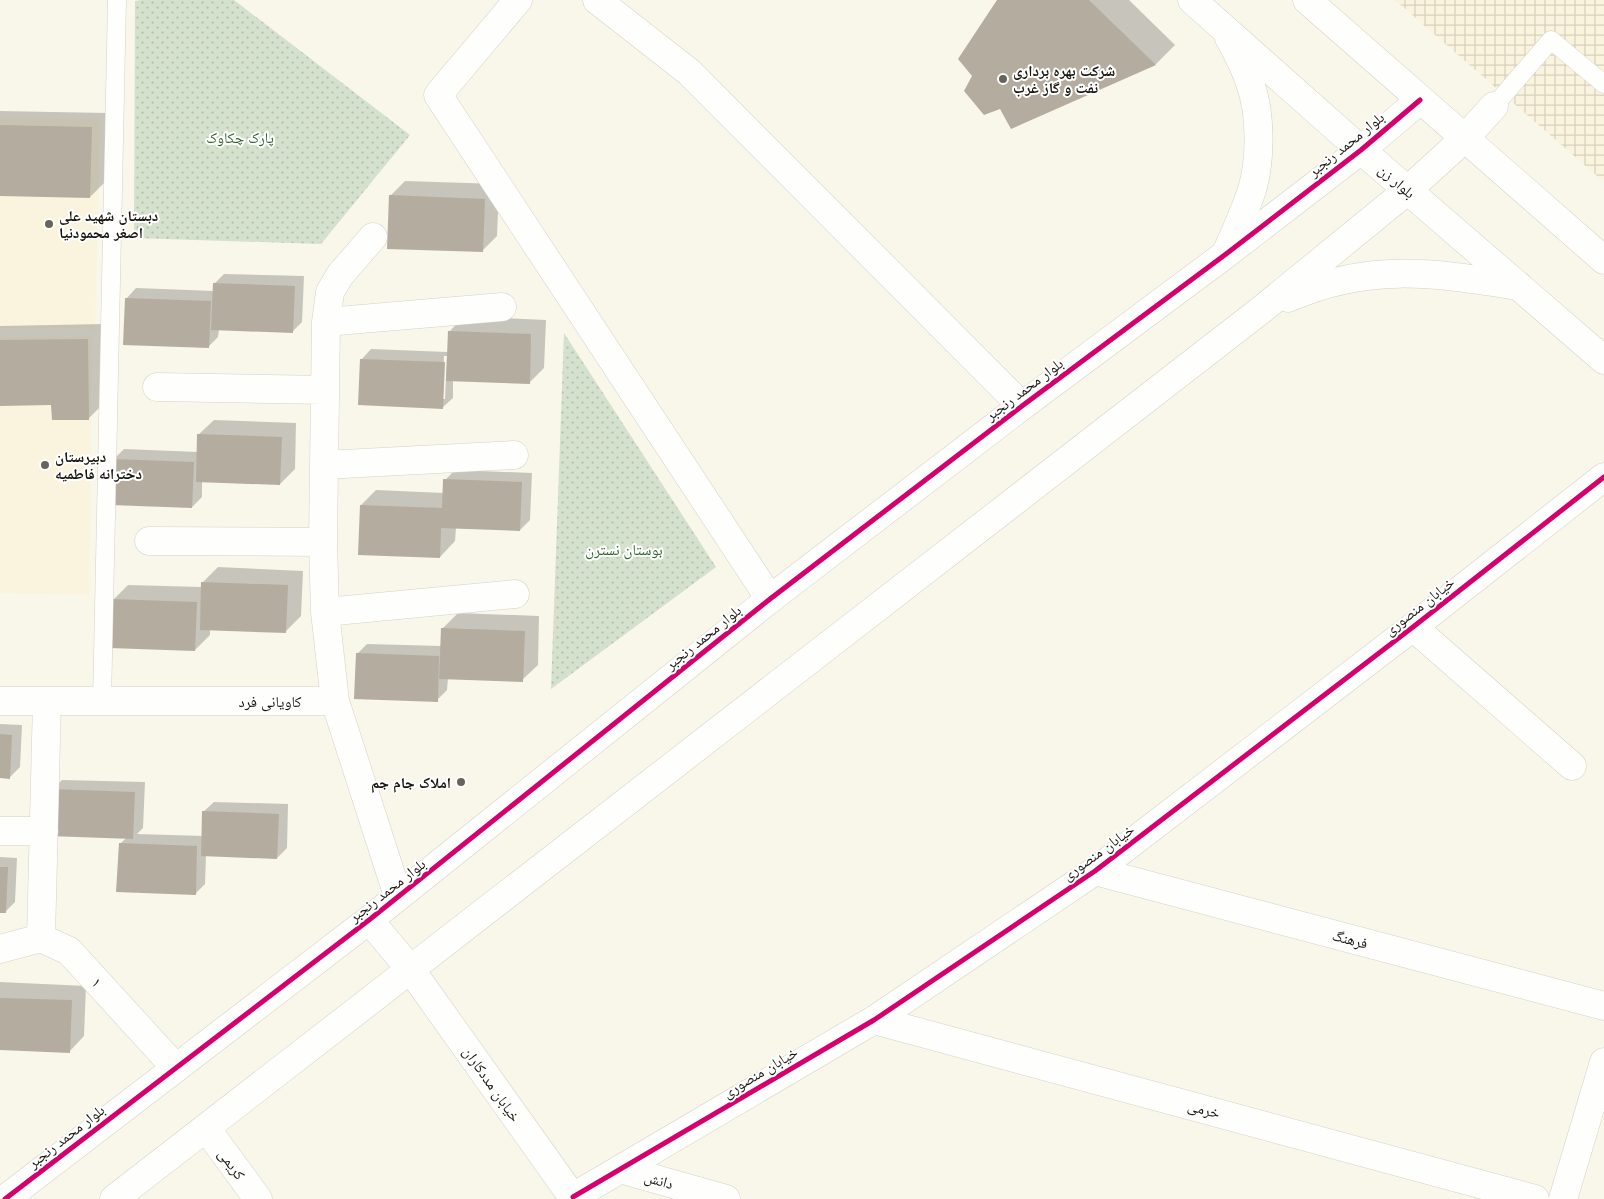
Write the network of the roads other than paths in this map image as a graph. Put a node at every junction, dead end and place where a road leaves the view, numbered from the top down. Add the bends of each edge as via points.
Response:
1 (117, 0) edge
2 (518, 0) edge
3 (596, 0) edge
4 (1192, 0) edge
5 (1307, 0) edge
6 (1222, 25) junction
7 (1604, 84) edge
8 (1420, 100) junction
9 (1494, 106) joint
10 (1465, 138) junction
11 (1362, 150) junction
12 (1408, 190) junction
13 (372, 237) dead end
14 (1226, 254) junction
15 (1604, 260) edge
16 (1519, 286) junction
17 (502, 307) dead end
18 (1261, 310) junction
19 (326, 322) junction
20 (1604, 360) edge
21 (158, 388) dead end
22 (325, 390) junction
23 (1022, 406) junction
24 (514, 455) dead end
25 (324, 465) junction
26 (1604, 477) edge
27 (149, 541) dead end
28 (323, 542) junction
29 (515, 594) dead end
30 (770, 599) junction
31 (325, 612) junction
32 (1413, 627) junction
33 (0, 701) edge
34 (47, 701) junction
35 (335, 701) junction
36 (102, 702) junction
37 (1572, 766) dead end
38 (44, 831) junction
39 (0, 832) edge
40 (1096, 872) junction
41 (398, 896) junction
42 (369, 920) junction
43 (41, 938) junction
44 (0, 949) edge
45 (411, 970) junction
46 (1604, 1006) edge
47 (874, 1020) junction
48 (1604, 1062) edge
49 (175, 1067) junction
50 (206, 1128) junction
51 (620, 1169) junction
52 (573, 1198) edge
53 (6, 1199) edge
54 (114, 1199) edge
55 (258, 1199) edge
56 (726, 1199) edge
57 (1535, 1199) edge
58 (1563, 1199) edge

1 - 36 lane
2 - 30 street via 438,95
3 - 23 street via 690,72
4 - 6 street, بلوار زن
5 - 8 street
6 - 11 street, بلوار زن
6 - 14 street via 1250,84 1257,114 1258,142 1252,188
7 - 9 lane via 1551,40
8 - 10 street
8 - 11 street, بلوار محمد رنجبر
9 - 10 street
10 - 12 street
10 - 15 street
11 - 12 street, بلوار زن
11 - 14 street, بلوار محمد رنجبر
12 - 16 street, بلوار زن
12 - 18 street
13 - 19 street via 330,292
14 - 23 street, بلوار محمد رنجبر
16 - 18 street via 1413,272 1372,274 1336,280
16 - 20 street, بلوار زن
17 - 19 street
18 - 45 street
19 - 22 street
21 - 22 street
22 - 25 street
23 - 30 street, بلوار محمد رنجبر
24 - 25 street
25 - 28 street
26 - 32 street, خیابان منصوری
27 - 28 street
28 - 31 street
29 - 31 street
30 - 41 street, بلوار محمد رنجبر
31 - 35 street
32 - 37 street
32 - 40 street, خیابان منصوری
33 - 34 street, کاویانی فرد
34 - 36 street, کاویانی فرد
34 - 38 street
35 - 36 street, کاویانی فرد
35 - 41 street
38 - 39 street
38 - 43 street
40 - 46 street, فرهنگ
40 - 47 street, خیابان منصوری
41 - 42 street, بلوار محمد رنجبر
42 - 45 street, خیابان مددکاران
42 - 49 street, بلوار محمد رنجبر
43 - 44 street
43 - 49 street, ۱ via 69,951
45 - 50 street
45 - 52 street, خیابان مددکاران
47 - 51 street, خیابان منصوری
47 - 57 street, خرمی
48 - 58 street
49 - 53 street, بلوار محمد رنجبر
50 - 54 street
50 - 55 street, کریمی
51 - 52 street, خیابان منصوری
51 - 56 street, دانش

